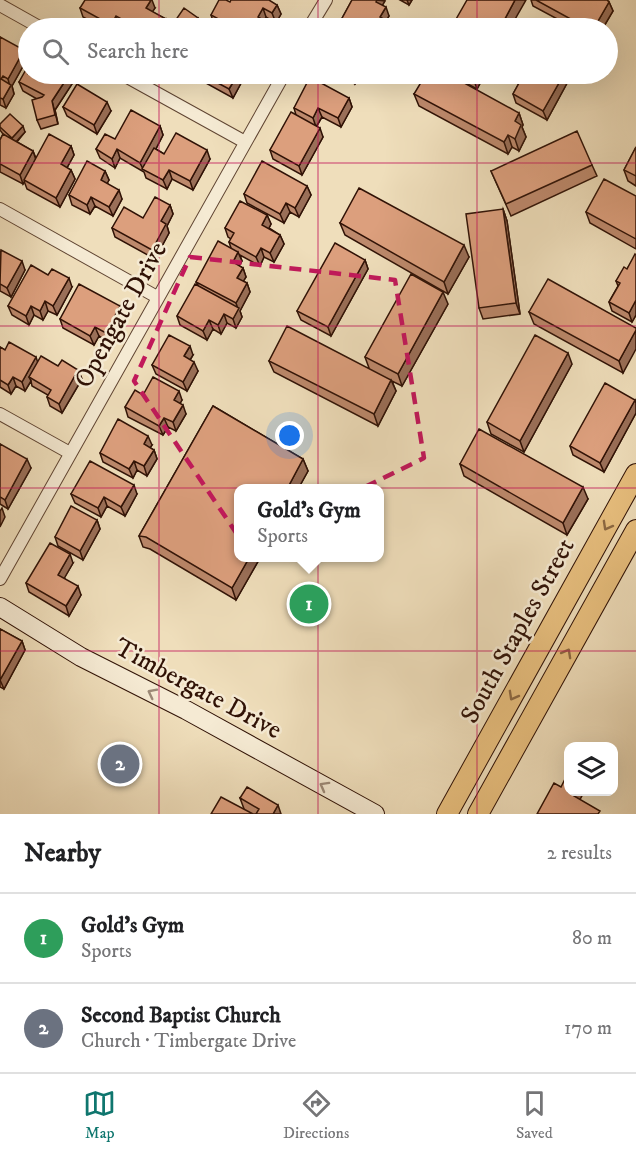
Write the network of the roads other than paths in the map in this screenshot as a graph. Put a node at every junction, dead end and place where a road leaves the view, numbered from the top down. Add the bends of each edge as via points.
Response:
1 (326, 0) edge
2 (0, 5) edge
3 (23, 18) edge
4 (315, 18) edge
5 (140, 84) edge
6 (278, 84) edge
7 (245, 142) junction
8 (0, 209) edge
9 (157, 297) junction
10 (0, 414) edge
11 (70, 453) junction
12 (636, 474) edge
13 (636, 530) edge
14 (0, 579) edge
15 (0, 607) edge
16 (375, 814) edge
17 (447, 814) edge
18 (478, 814) edge

1 - 4 street
2 - 3 street
5 - 7 street
6 - 7 street, Opengate Drive
7 - 9 street, Opengate Drive
8 - 9 street
9 - 11 street, Opengate Drive
10 - 11 street
11 - 14 street, Opengate Drive
12 -> 17 main road, South Staples Street
18 -> 13 main road, South Staples Street
16 -> 15 street, Timbergate Drive via 81,657

